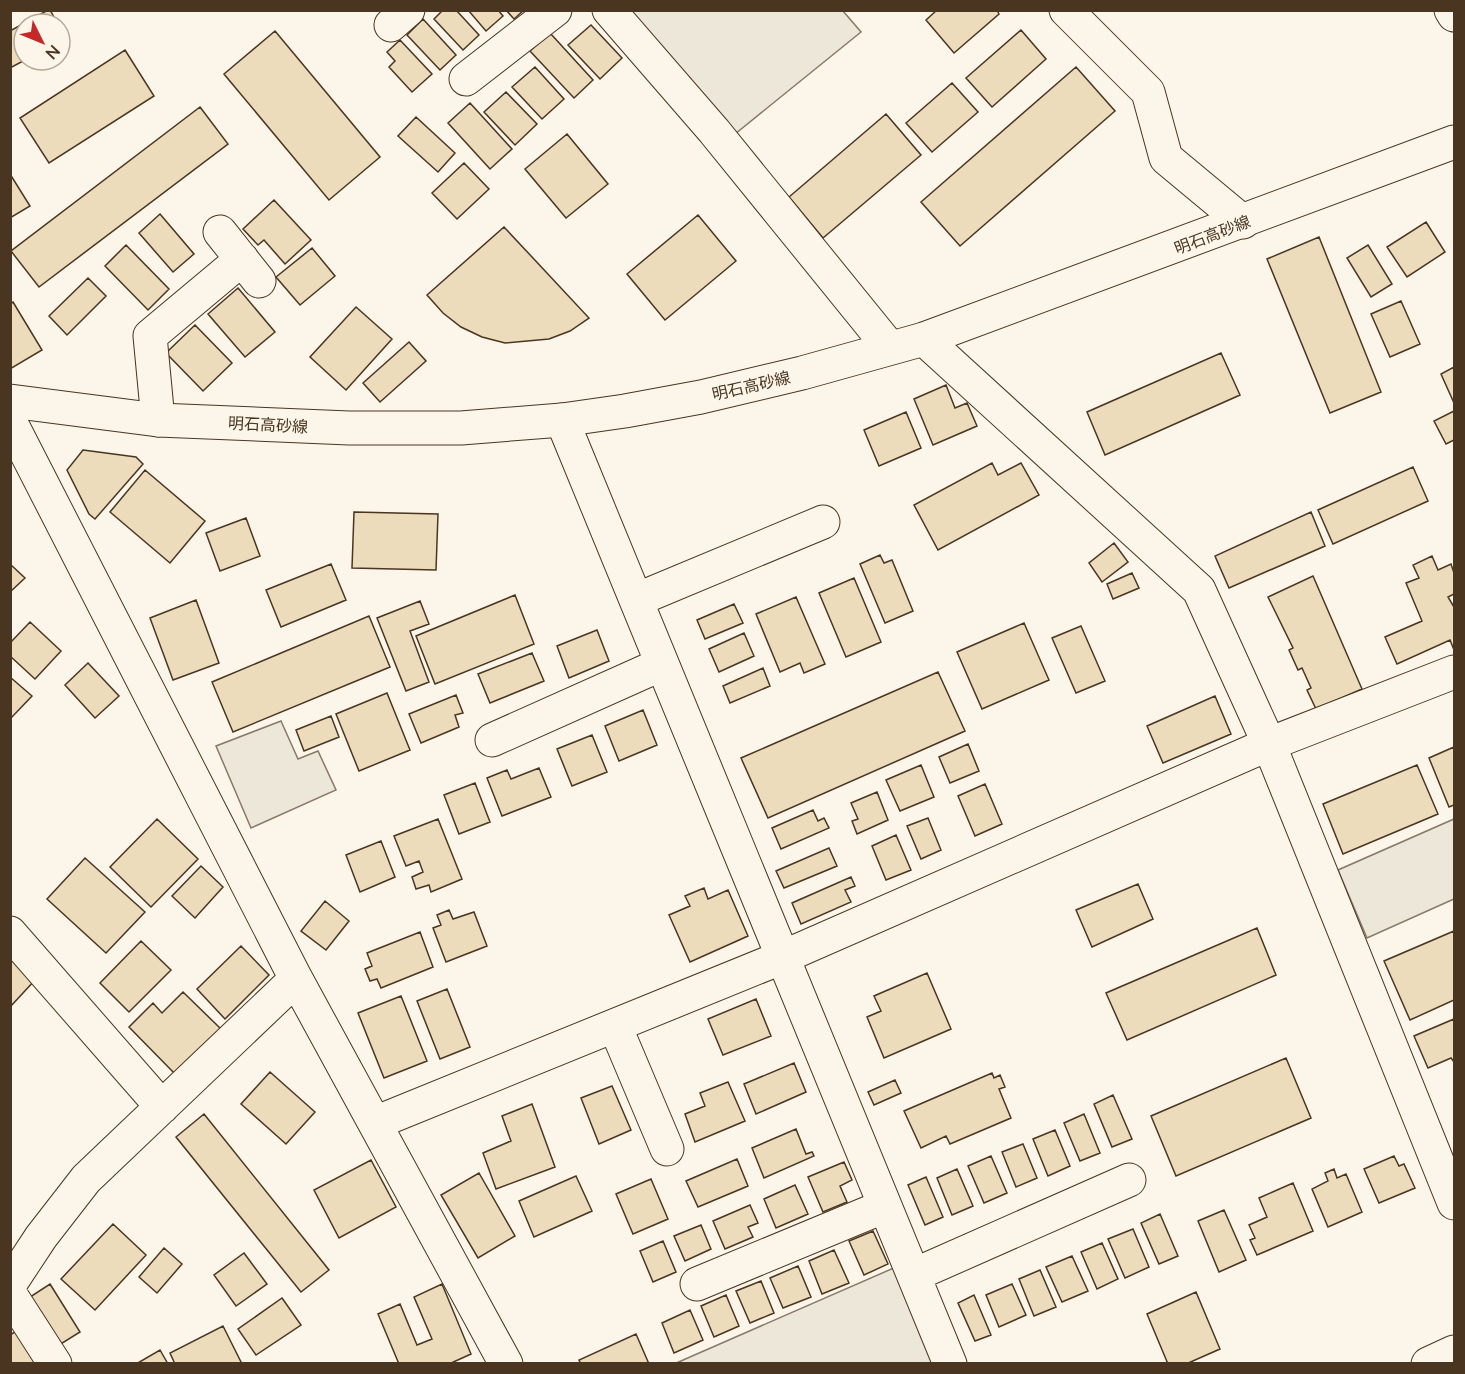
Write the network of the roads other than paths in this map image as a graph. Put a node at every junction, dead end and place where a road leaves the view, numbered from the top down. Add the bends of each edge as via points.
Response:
1 (555, 10) edge
2 (609, 10) edge
3 (1066, 10) edge
4 (1451, 10) edge
5 (1455, 15) edge
6 (466, 79) dead end
7 (1455, 142) edge
8 (1244, 222) junction
9 (220, 232) dead end
10 (924, 339) junction
11 (890, 348) junction
12 (10, 401) edge
13 (10, 420) edge
14 (158, 420) junction
15 (561, 420) junction
16 (823, 522) dead end
17 (636, 600) junction
18 (662, 664) junction
19 (1455, 672) edge
20 (492, 740) dead end
21 (1269, 744) junction
22 (10, 933) edge
23 (783, 957) junction
24 (296, 979) junction
25 (615, 1026) junction
26 (162, 1107) junction
27 (375, 1124) junction
28 (667, 1149) dead end
29 (1129, 1180) dead end
30 (1455, 1203) edge
31 (885, 1206) junction
32 (914, 1275) junction
33 (10, 1284) edge
34 (697, 1284) dead end
35 (10, 1294) edge
36 (1455, 1352) edge
37 (55, 1364) edge
38 (506, 1364) edge
39 (950, 1364) edge
40 (1428, 1364) edge

1 - 6 street
2 - 11 street via 714,131
3 - 8 street via 1149,92 1166,158
4 - 5 street
7 - 8 street, 明石高砂線
8 - 10 street, 明石高砂線
9 - 14 street via 251,270 150,336
10 - 11 street, 明石高砂線
10 - 21 street via 1199,590
11 - 15 street, 明石高砂線 via 701,397
12 - 14 street, 明石高砂線
13 - 24 street
14 - 15 street, 明石高砂線 via 461,428
15 - 17 street
16 - 17 street
17 - 18 street
18 - 20 street
18 - 23 street
19 - 21 street
21 - 23 street
21 - 30 street
22 - 26 street
23 - 25 street
23 - 31 street
24 - 26 street
24 - 27 street
25 - 27 street
25 - 28 street
26 - 33 street via 86,1179
27 - 38 street
29 - 32 street
31 - 32 street
31 - 34 street
32 - 39 street
35 - 37 street
36 - 40 street

